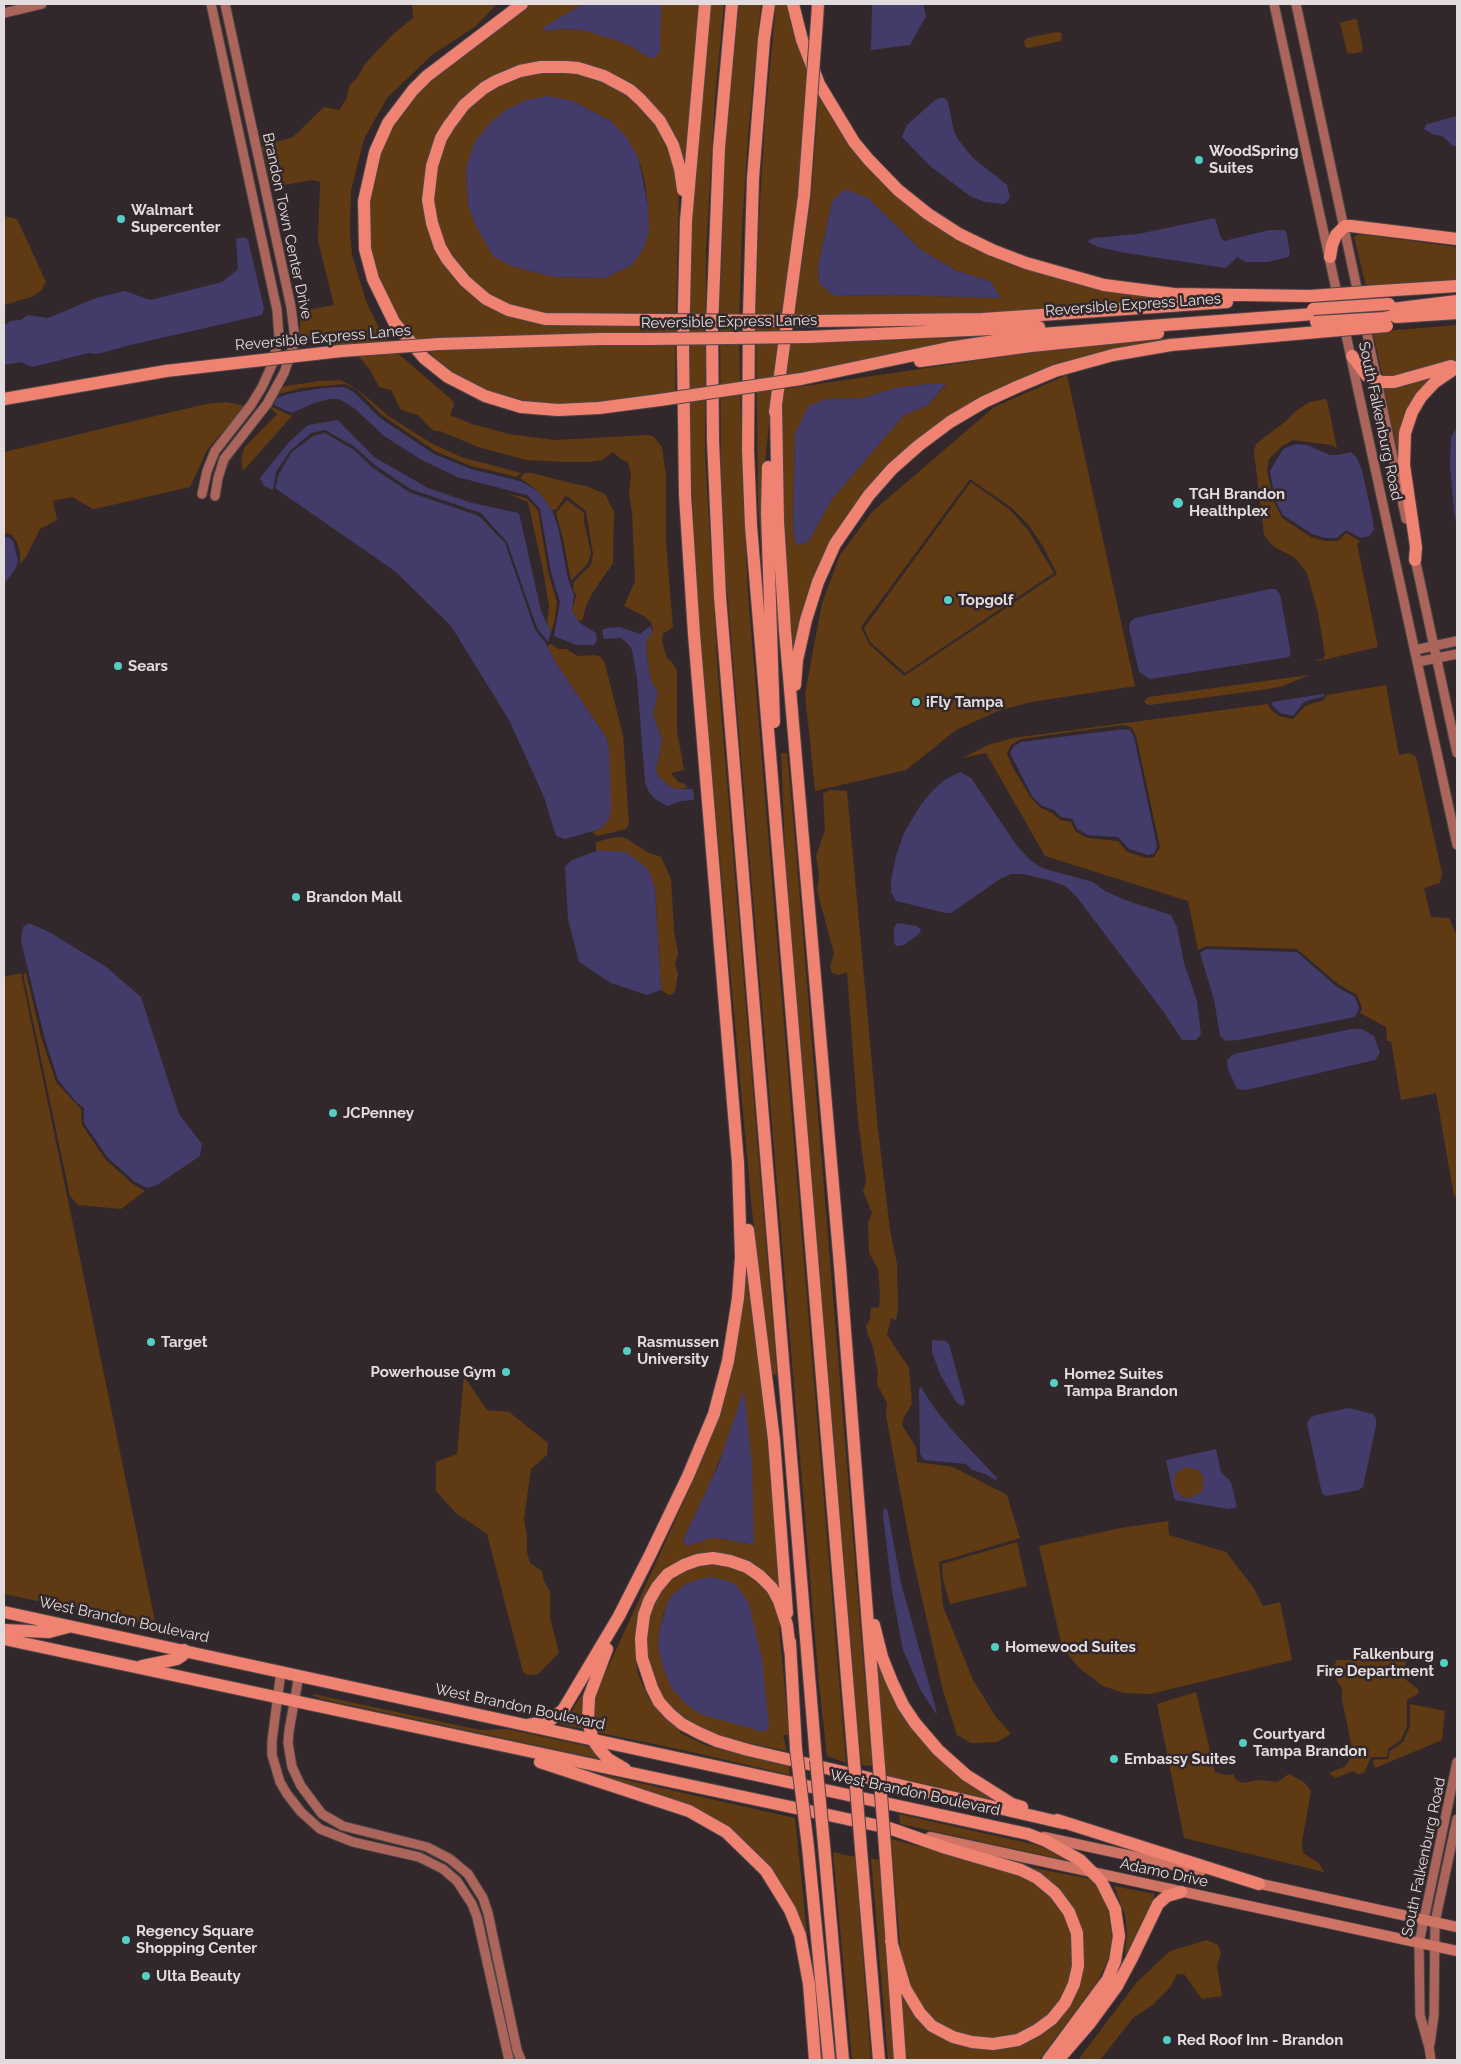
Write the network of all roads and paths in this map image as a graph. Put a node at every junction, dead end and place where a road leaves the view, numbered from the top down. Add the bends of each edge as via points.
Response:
1 (42, 4) edge
2 (211, 4) edge
3 (225, 4) edge
4 (522, 4) edge
5 (705, 4) edge
6 (732, 4) edge
7 (769, 4) edge
8 (793, 4) edge
9 (818, 4) edge
10 (1274, 4) edge
11 (1296, 4) edge
12 (4, 13) edge
13 (686, 221) junction
14 (1345, 226) junction
15 (1457, 240) edge
16 (1330, 257) junction
17 (1457, 286) edge
18 (1310, 296) junction
19 (1457, 300) edge
20 (1457, 313) edge
21 (1386, 314) junction
22 (1457, 319) edge
23 (1315, 320) junction
24 (1352, 356) junction
25 (1457, 366) edge
26 (1376, 381) junction
27 (4, 400) edge
28 (776, 406) junction
29 (202, 494) dead end
30 (215, 496) dead end
31 (1415, 560) junction
32 (1457, 641) edge
33 (1434, 646) junction
34 (1415, 650) junction
35 (1457, 654) edge
36 (1437, 658) junction
37 (1417, 662) junction
38 (794, 720) junction
39 (1457, 753) edge
40 (771, 774) junction
41 (1457, 845) edge
42 (738, 1163) junction
43 (862, 1561) junction
44 (4, 1612) edge
45 (619, 1616) junction
46 (69, 1626) junction
47 (4, 1630) edge
48 (4, 1639) edge
49 (184, 1650) junction
50 (790, 1650) junction
51 (134, 1667) junction
52 (281, 1671) junction
53 (299, 1675) junction
54 (277, 1697) junction
55 (294, 1700) junction
56 (528, 1725) junction
57 (593, 1740) junction
58 (486, 1743) junction
59 (1457, 1762) edge
60 (638, 1776) junction
61 (1457, 1819) edge
62 (1063, 1823) junction
63 (889, 1828) junction
64 (1028, 1834) junction
65 (404, 1841) junction
66 (401, 1853) junction
67 (1094, 1873) junction
68 (1260, 1884) junction
69 (1181, 1892) junction
70 (1423, 1919) junction
71 (1435, 1922) junction
72 (491, 1926) junction
73 (1457, 1927) edge
74 (480, 1928) junction
75 (891, 1941) junction
76 (1419, 1943) junction
77 (1434, 1946) junction
78 (1457, 1951) edge
79 (1429, 2047) junction
80 (509, 2060) edge
81 (521, 2060) edge
82 (815, 2060) edge
83 (829, 2060) edge
84 (844, 2060) edge
85 (879, 2060) edge
86 (900, 2060) edge
87 (1048, 2060) edge
88 (1058, 2060) edge
89 (1431, 2060) edge

1 - 12 street
2 - 29 street, Brandon Town Center Drive via 277,310 280,337 262,387 215,450
3 - 30 street, Brandon Town Center Drive via 294,331 293,347 284,373 267,404 224,459
4 - 23 highway, bridge via 413,90 388,123 375,152 364,201 365,249 373,280 394,322 424,358 448,377 485,396 521,407 558,410 599,408 992,351
5 - 13 highway
6 - 84 highway, bridge via 719,148 712,328 719,587 816,1760
7 - 40 highway via 754,178 748,314 748,450 754,573
8 - 18 highway via 802,40 819,84 854,142 898,190 951,230 1026,263 1104,285 1174,294
9 - 28 highway, bridge via 804,196
10 - 16 street, South Falkenburg Road
11 - 14 street, South Falkenburg Road
13 - 18 highway, bridge via 677,158 660,121 630,90 591,71 541,67 496,81 464,105 449,125 435,153 429,179 428,200 440,247 465,282 486,299 508,310 545,320 983,319
13 - 42 highway via 683,375 689,563
14 - 15 highway
14 - 16 highway via 1335,238
14 - 26 street, South Falkenburg Road
16 - 24 street, South Falkenburg Road
17 - 18 highway, bridge
19 - 21 highway
20 - 21 highway
21 - 22 highway
21 - 23 highway, bridge
23 - 27 highway, Reversible Express Lanes, bridge via 807,337 439,344 341,351 166,371
23 - 38 highway via 1084,363 1028,382 984,402 918,446 869,495 826,563 801,639
24 - 26 highway via 1363,373
24 - 34 street, South Falkenburg Road
25 - 26 highway via 1394,382
25 - 31 highway via 1421,397 1405,433 1404,457
26 - 31 street, South Falkenburg Road
28 - 38 highway via 780,566
28 - 40 highway via 770,441 767,498 774,707
31 - 33 street, South Falkenburg Road
32 - 33 street
33 - 34 street
33 - 36 street, South Falkenburg Road
34 - 37 street, South Falkenburg Road
35 - 36 street
36 - 37 street
36 - 39 street, South Falkenburg Road
37 - 41 street, South Falkenburg Road
38 - 43 highway via 850,1379
40 - 85 highway, bridge
42 - 45 highway via 739,1291 722,1388 688,1476
42 - 50 highway via 774,1440
43 - 62 highway via 882,1657 903,1705 915,1723 938,1750 973,1780 1012,1804
43 - 75 highway, bridge
44 - 46 highway, West Brandon Boulevard
45 - 56 highway via 563,1710 549,1721
45 - 57 highway via 589,1697 587,1713
46 - 47 highway via 49,1632
46 - 49 highway, West Brandon Boulevard
48 - 51 highway
49 - 51 highway via 177,1659
49 - 52 highway, West Brandon Boulevard
50 - 62 highway via 787,1624 772,1588 747,1567 713,1558 698,1560 668,1574 649,1601 640,1639 646,1675 659,1702 682,1724 717,1741
50 - 83 highway, bridge via 796,1749
51 - 54 highway
52 - 53 highway, West Brandon Boulevard
52 - 54 street
53 - 55 street
53 - 56 highway, West Brandon Boulevard
54 - 55 highway
54 - 66 street via 272,1755 280,1782 293,1804 320,1829 353,1842
55 - 58 highway
55 - 65 street via 288,1731 289,1755 307,1796 322,1814 343,1826
56 - 57 highway, West Brandon Boulevard
57 - 60 highway via 608,1759
57 - 64 highway, West Brandon Boulevard
58 - 60 highway
58 - 82 highway via 676,1805 738,1842 779,1889 800,1935 809,1984
59 - 70 street, South Falkenburg Road
60 - 63 highway
61 - 71 street, South Falkenburg Road
62 - 68 highway
63 - 67 main road, Adamo Drive
63 - 75 highway via 1038,1878 1069,1912 1077,1933 1078,1966 1065,2003 1037,2030 1018,2040 993,2044 972,2042 932,2026 920,2013 905,1988
64 - 67 highway, West Brandon Boulevard via 1072,1855
64 - 68 main road, Adamo Drive
65 - 66 street
65 - 72 street via 437,1852 460,1866 483,1898
66 - 74 street via 432,1862 457,1881 472,1904
67 - 69 main road, Adamo Drive
67 - 87 highway, West Brandon Boulevard via 1115,1909 1119,1936 1115,1961 1102,1988
68 - 70 main road, Adamo Drive
69 - 76 main road, Adamo Drive
69 - 88 highway via 1167,1896 1158,1904 1117,1986
70 - 71 main road, Adamo Drive
70 - 76 street, South Falkenburg Road
71 - 73 main road, Adamo Drive
71 - 77 street, South Falkenburg Road
72 - 74 street
72 - 81 street
74 - 80 street
75 - 86 highway
76 - 77 main road, Adamo Drive
76 - 79 street, South Falkenburg Road via 1420,2015
77 - 78 main road, Adamo Drive
77 - 79 street, South Falkenburg Road via 1434,2015
79 - 89 street, South Falkenburg Road

